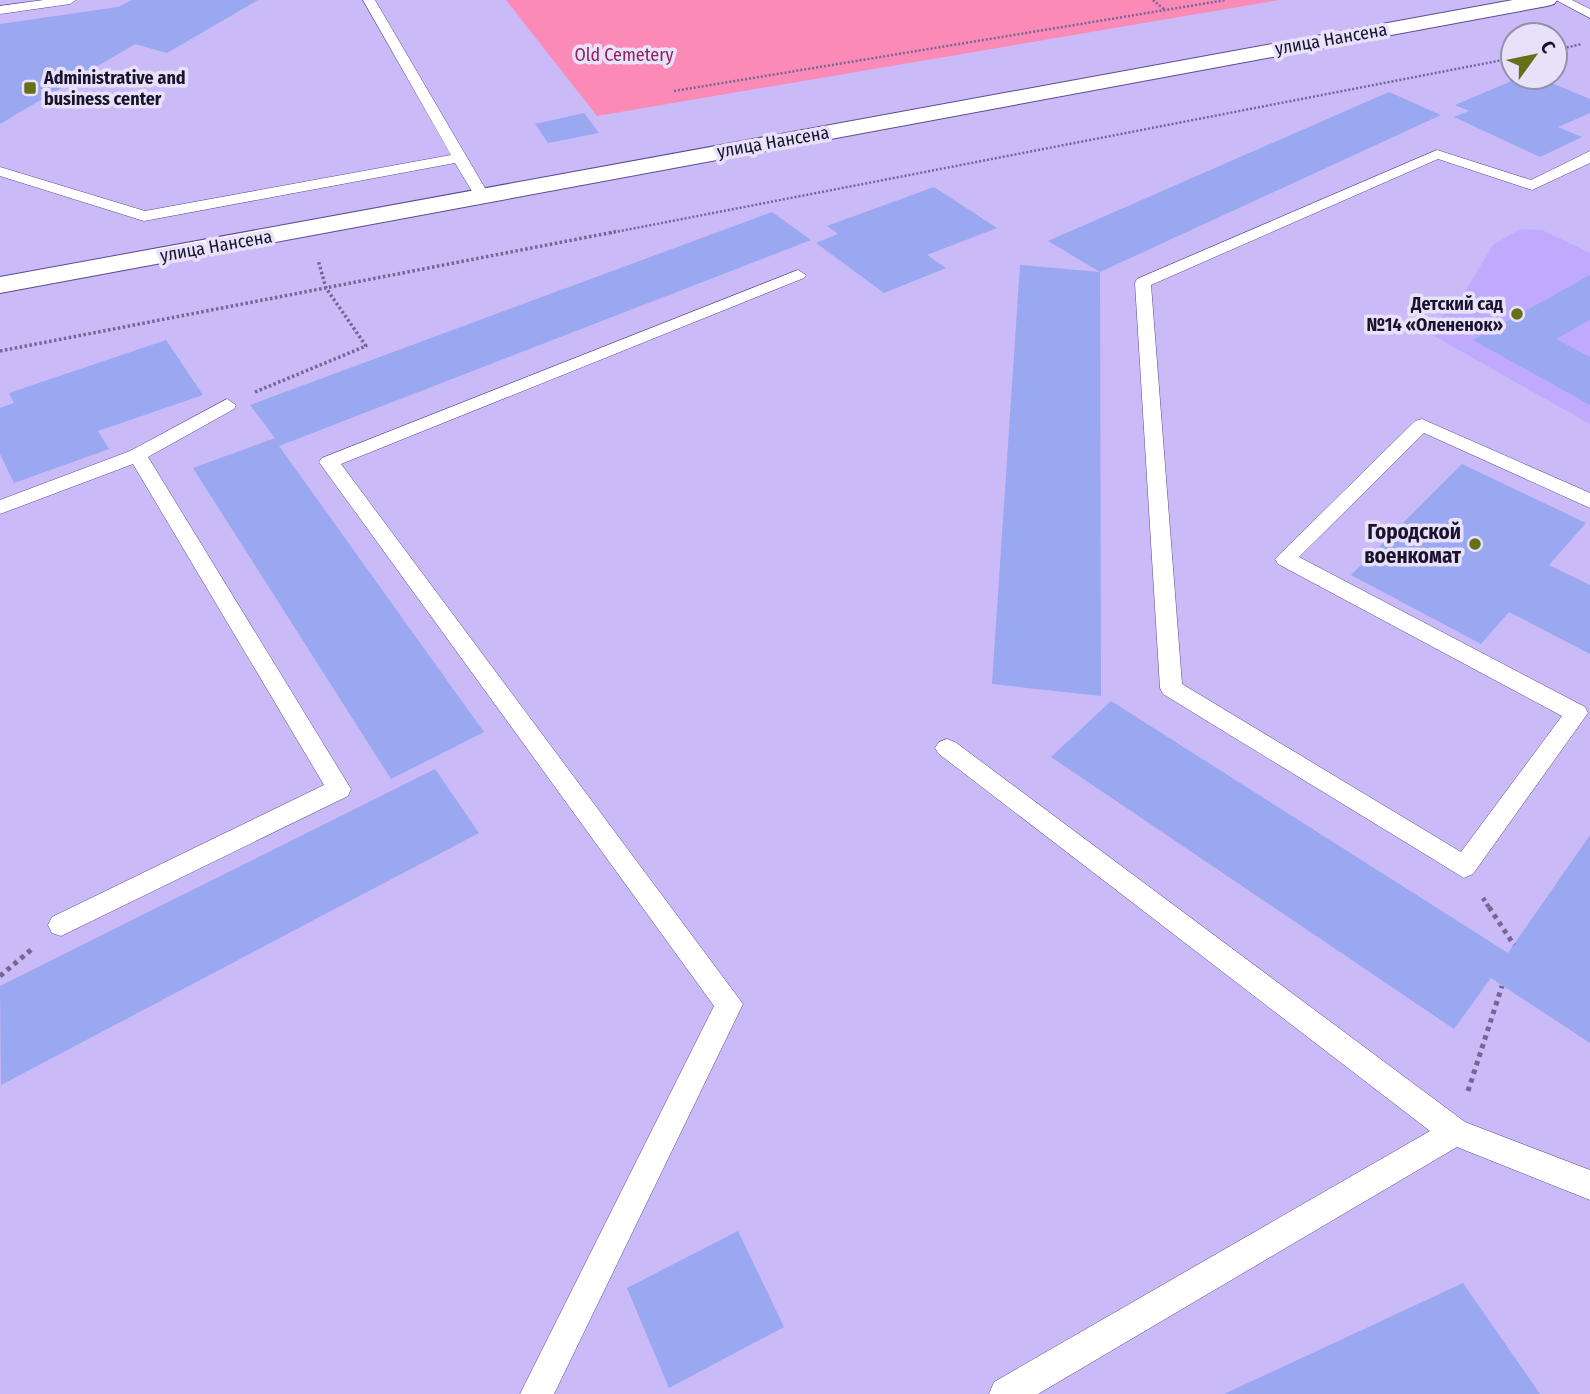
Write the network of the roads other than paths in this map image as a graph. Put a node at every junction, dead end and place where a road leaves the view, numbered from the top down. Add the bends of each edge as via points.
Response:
1 (70, 0) edge
2 (369, 0) edge
3 (1546, 0) edge
4 (1562, 0) edge
5 (0, 10) edge
6 (1590, 14) edge
7 (1590, 155) edge
8 (457, 158) junction
9 (0, 172) edge
10 (481, 195) junction
11 (798, 275) dead end
12 (0, 285) edge
13 (227, 405) road end
14 (137, 455) junction
15 (1590, 501) edge
16 (0, 507) edge
17 (947, 748) dead end
18 (61, 925) dead end
19 (1455, 1132) junction
20 (1590, 1185) edge
21 (537, 1394) edge
22 (1006, 1394) edge

1 - 5 lane
2 - 8 lane
3 - 10 street, улица Нансена
4 - 6 lane
7 - 15 lane via 1532,185 1437,154 1143,283 1171,688 1464,867 1577,713 1285,559 1422,425
8 - 9 lane via 144,216
8 - 10 lane
10 - 12 street, улица Нансена
11 - 21 lane via 329,462 729,1004
13 - 14 lane
14 - 16 lane
14 - 18 lane via 339,789
17 - 19 lane
19 - 20 lane
19 - 22 lane

